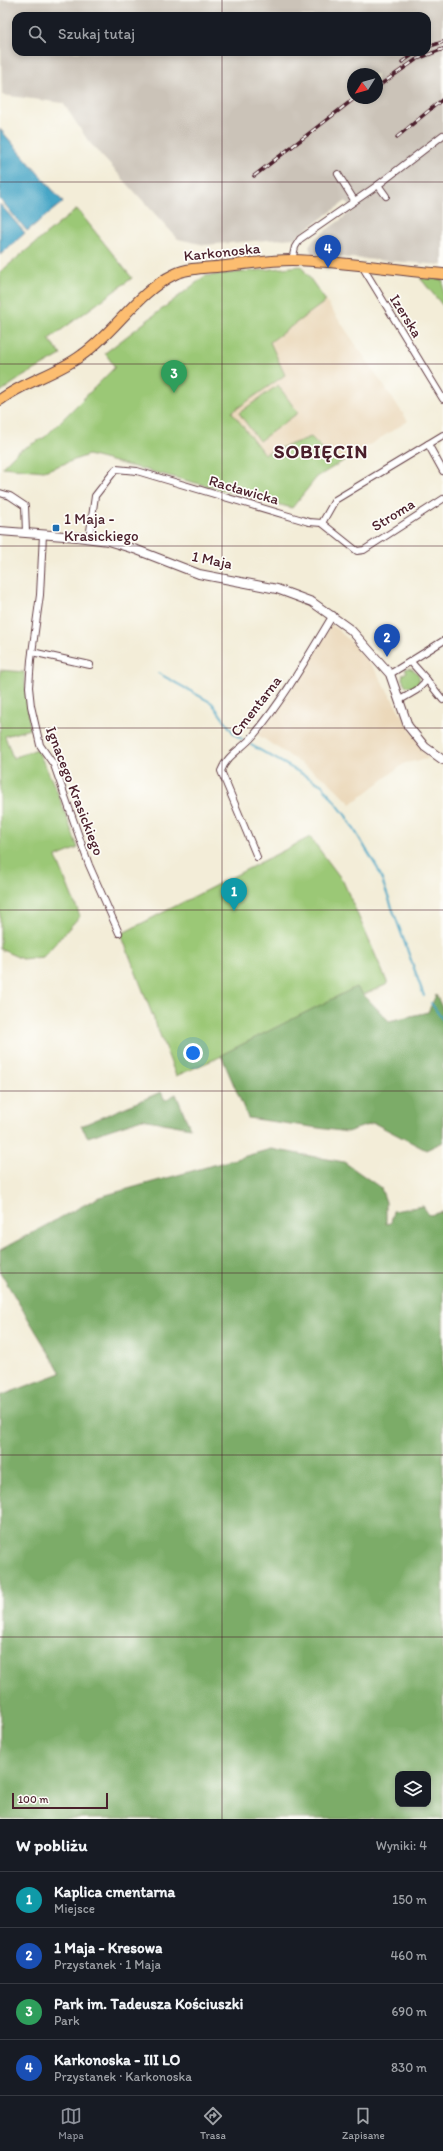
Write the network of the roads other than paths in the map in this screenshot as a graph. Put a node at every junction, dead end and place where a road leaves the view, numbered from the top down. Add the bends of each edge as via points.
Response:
1 (443, 135) edge
2 (338, 174) dead end
3 (378, 185) junction
4 (386, 196) dead end
5 (354, 200) junction
6 (292, 260) junction
7 (362, 266) junction
8 (443, 274) edge
9 (443, 398) edge
10 (0, 400) edge
11 (443, 435) edge
12 (428, 444) junction
13 (443, 471) edge
14 (0, 493) edge
15 (443, 499) edge
16 (322, 522) junction
17 (0, 531) edge
18 (26, 532) junction
19 (43, 534) junction
20 (89, 538) junction
21 (332, 615) junction
22 (443, 641) edge
23 (32, 652) junction
24 (411, 662) junction
25 (90, 665) dead end
26 (390, 674) junction
27 (426, 680) junction
28 (400, 700) junction
29 (443, 700) edge
30 (443, 760) edge
31 (257, 857) dead end
32 (119, 933) dead end

1 - 3 street
2 - 5 street
3 - 4 street
3 - 5 street
5 - 6 street via 300,239
6 - 7 main road, Karkonoska
6 - 10 main road, Karkonoska via 176,273 153,287 82,355 68,365 10,392
7 - 8 main road, Karkonoska
7 - 9 street, Izerska
11 - 12 street
12 - 13 street
12 - 16 street via 335,500
14 - 18 street via 25,506
15 - 16 street, Stroma via 364,550 357,551
16 - 20 street, Racławicka via 309,522 137,471 116,469 95,496
17 - 18 street, 1 Maja
18 - 19 street, 1 Maja
19 - 20 street, 1 Maja
19 - 23 street, Ignacego Krasickiego via 40,595
20 - 21 street, 1 Maja via 131,548 199,574 277,589 312,602
21 - 26 street, 1 Maja via 351,630
21 - 31 street, Cmentarna via 299,671 253,736 223,764 221,771
22 - 24 street
23 - 25 street
23 - 32 street, Ignacego Krasickiego via 31,706 40,745 54,766 89,865
24 - 26 street
24 - 27 street
26 - 28 street
27 - 28 street via 417,690
27 - 29 street
28 - 30 street via 408,726 416,738

